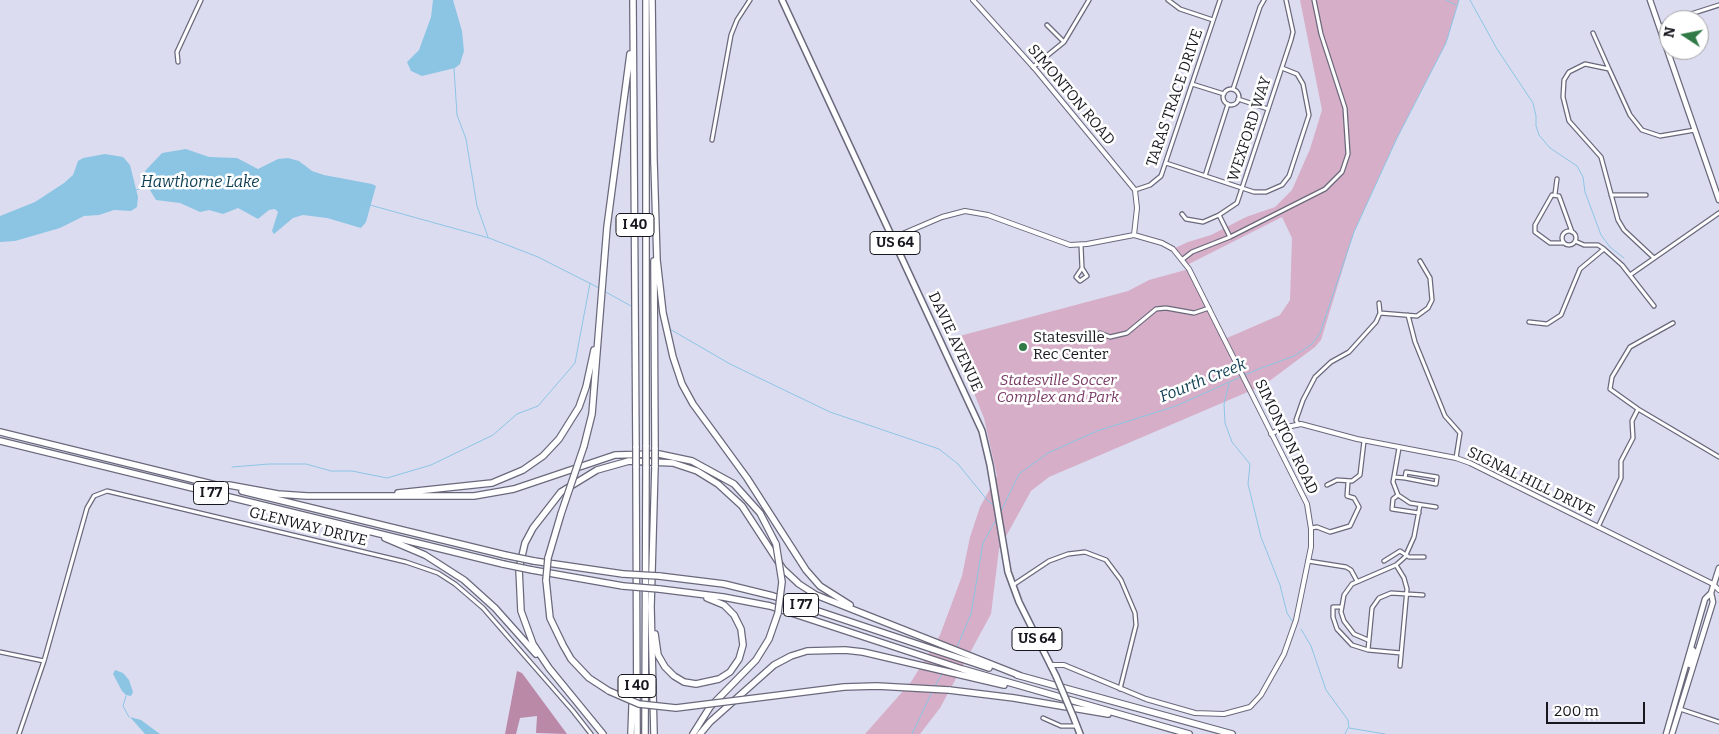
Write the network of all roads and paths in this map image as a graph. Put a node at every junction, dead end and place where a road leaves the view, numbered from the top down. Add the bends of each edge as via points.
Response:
1 (200, 0) edge
2 (646, 0) edge
3 (652, 0) edge
4 (750, 0) edge
5 (782, 0) edge
6 (973, 0) edge
7 (1089, 0) edge
8 (1168, 0) edge
9 (1220, 0) edge
10 (1264, 0) edge
11 (1286, 0) edge
12 (1314, 0) edge
13 (1650, 0) edge
14 (634, 1) edge
15 (1719, 5) edge
16 (1705, 10) edge
17 (1213, 20) junction
18 (1659, 21) edge
19 (1047, 25) dead end
20 (1593, 33) dead end
21 (1064, 42) junction
22 (1672, 60) edge
23 (178, 62) dead end
24 (1033, 67) junction
25 (1282, 68) junction
26 (1609, 70) junction
27 (1192, 84) junction
28 (1233, 89) junction
29 (1224, 94) junction
30 (1238, 100) junction
31 (1228, 104) junction
32 (1268, 109) junction
33 (1695, 130) junction
34 (712, 140) dead end
35 (654, 161) junction
36 (1166, 163) junction
37 (1205, 176) junction
38 (1557, 179) dead end
39 (1243, 188) junction
40 (1135, 190) junction
41 (1555, 194) junction
42 (1612, 195) junction
43 (1646, 195) dead end
44 (1719, 200) edge
45 (1719, 213) edge
46 (1182, 214) dead end
47 (1219, 216) junction
48 (1572, 232) junction
49 (1134, 235) junction
50 (1230, 237) junction
51 (893, 238) junction
52 (1575, 241) junction
53 (1564, 243) junction
54 (1081, 245) junction
55 (1604, 249) junction
56 (1654, 258) junction
57 (1183, 259) junction
58 (1420, 260) dead end
59 (1082, 268) dead end
60 (1630, 275) junction
61 (1379, 303) dead end
62 (1654, 306) dead end
63 (1209, 308) junction
64 (1380, 313) junction
65 (1408, 315) junction
66 (1529, 322) dead end
67 (1673, 323) dead end
68 (599, 325) junction
69 (1100, 333) dead end
70 (1638, 409) junction
71 (1298, 424) junction
72 (0, 432) edge
73 (1271, 434) junction
74 (0, 441) edge
75 (1364, 441) junction
76 (1399, 448) junction
77 (1719, 457) edge
78 (1456, 458) junction
79 (1394, 476) junction
80 (1405, 478) junction
81 (1348, 482) junction
82 (1328, 485) dead end
83 (221, 486) junction
84 (1398, 495) junction
85 (354, 496) junction
86 (1420, 505) junction
87 (1436, 507) dead end
88 (1419, 513) junction
89 (1598, 527) junction
90 (1311, 528) junction
91 (367, 530) junction
92 (1406, 555) junction
93 (1424, 558) dead end
94 (1308, 561) junction
95 (1384, 561) dead end
96 (1396, 565) junction
97 (1719, 568) edge
98 (1357, 581) junction
99 (1713, 584) junction
100 (1013, 585) junction
101 (1719, 590) edge
102 (692, 593) junction
103 (1711, 593) junction
104 (1407, 594) junction
105 (1423, 594) dead end
106 (651, 607) junction
107 (1342, 607) junction
108 (877, 618) junction
109 (636, 638) junction
110 (1368, 640) junction
111 (1691, 648) junction
112 (1368, 650) junction
113 (0, 652) edge
114 (1401, 653) junction
115 (968, 659) junction
116 (44, 661) junction
117 (1050, 665) junction
118 (1400, 666) dead end
119 (961, 672) junction
120 (563, 684) junction
121 (1686, 687) junction
122 (1120, 689) junction
123 (1674, 705) junction
124 (1680, 709) junction
125 (1043, 718) dead end
126 (1137, 720) junction
127 (1719, 722) edge
128 (1077, 726) junction
129 (19, 734) edge
130 (591, 734) edge
131 (603, 734) edge
132 (631, 734) edge
133 (637, 734) edge
134 (645, 734) edge
135 (654, 734) edge
136 (693, 734) edge
137 (700, 734) edge
138 (1080, 734) edge
139 (1189, 734) edge
140 (1232, 734) edge
141 (1666, 734) edge
142 (1672, 734) edge

1 - 23 street via 177,52
2 - 134 highway, I 40, bridge
3 - 35 highway
4 - 34 street via 731,35
5 - 51 main road, DAVIE AVENUE / US 64
6 - 24 street, SIMONTON ROAD
7 - 21 street
8 - 17 street via 1180,9
9 - 17 street, TARAS TRACE DRIVE
10 - 28 street
11 - 25 street, WEXFORD WAY via 1292,32
12 - 50 street via 1344,108 1348,149 1346,164 1325,189
13 - 18 main road
14 - 68 highway
14 - 109 highway, I 40, bridge
15 - 16 street
17 - 27 street, TARAS TRACE DRIVE
19 - 21 street
20 - 26 street
21 - 24 street
22 - 33 main road
24 - 40 street, SIMONTON ROAD
25 - 32 street, WEXFORD WAY
25 - 39 street via 1297,74 1303,84 1309,115 1289,176 1282,185 1266,192
26 - 33 street via 1630,116 1642,130 1660,136
26 - 42 street via 1585,64 1569,72 1564,80 1562,97 1569,121 1602,157
27 - 29 street
27 - 36 street, TARAS TRACE DRIVE
28 - 29 street
28 - 30 street
29 - 31 street
30 - 31 street
30 - 32 street
31 - 37 street
32 - 39 street, WEXFORD WAY
33 - 44 main road
35 - 106 highway, bridge via 655,466
35 - 108 highway via 657,260 663,313 682,384 802,565 828,592
36 - 37 street
36 - 40 street, TARAS TRACE DRIVE via 1156,182
37 - 39 street
38 - 41 street
39 - 47 street, WEXFORD WAY via 1237,203
40 - 49 street
41 - 48 street via 1559,196
41 - 53 street via 1549,197 1535,225 1535,232 1550,243
42 - 43 street
42 - 56 street via 1614,209 1624,230
45 - 56 street
46 - 47 street, WEXFORD WAY via 1186,219 1198,222
47 - 50 street
48 - 52 street
48 - 53 street via 1563,235
49 - 54 street
49 - 57 street, SIMONTON ROAD via 1162,242
50 - 57 street
51 - 54 street via 953,213 975,211 1070,245
51 - 100 main road, DAVIE AVENUE / US 64 via 982,431
52 - 53 street via 1571,245
52 - 55 street
54 - 59 street
55 - 60 street
55 - 66 street via 1580,270 1561,315 1546,324
56 - 60 street
57 - 63 street, SIMONTON ROAD
58 - 65 street via 1430,278 1432,300 1428,308 1417,316
60 - 62 street
61 - 64 street
63 - 69 street via 1194,313 1156,309 1127,333 1110,337
63 - 73 street, SIMONTON ROAD
64 - 65 street
64 - 71 street via 1349,352 1331,362 1315,377 1303,400 1296,420
65 - 78 street via 1415,342 1445,416 1460,433
67 - 70 street via 1630,347 1610,380 1612,392
68 - 85 highway via 579,407 559,439 523,470 477,486
68 - 126 highway, bridge via 592,414 548,558 546,580 550,618 571,659 589,678 609,692 639,704 676,708 844,687 877,686 1014,698
70 - 77 street
70 - 89 street via 1632,421 1633,438 1621,461 1622,478
71 - 73 street
71 - 75 street, SIGNAL HILL DRIVE
72 - 83 highway, I 77
73 - 90 street, SIMONTON ROAD via 1307,504
74 - 91 highway, I 77
75 - 76 street, SIGNAL HILL DRIVE
75 - 81 street via 1360,475
76 - 78 street, SIGNAL HILL DRIVE
76 - 79 street
78 - 89 street, SIGNAL HILL DRIVE
79 - 80 street
79 - 84 street
80 - 80 street via 1436,484 1437,477 1406,472
81 - 82 street via 1337,480
81 - 90 street via 1347,496 1354,498 1359,506 1350,526 1330,532
83 - 85 highway via 278,494
83 - 115 highway, I 77, bridge via 534,561 724,584 773,596
84 - 86 street
84 - 88 street via 1393,499 1392,509
85 - 136 highway, bridge via 474,496 514,489 615,455 659,454 692,462 734,484 760,513 776,544 782,582 778,614 769,639 756,660 710,707
86 - 87 street
86 - 88 street
88 - 92 street
89 - 99 street, SIGNAL HILL DRIVE
90 - 94 street, SIMONTON ROAD
91 - 102 highway, I 77, bridge via 532,570 623,586
91 - 120 highway via 425,555 464,580 495,608
92 - 93 street
92 - 95 street via 1400,550
92 - 96 street
94 - 98 street via 1346,567
94 - 122 street, SIMONTON ROAD via 1291,637 1261,695 1250,706 1224,714 1204,715
96 - 98 street
96 - 104 street via 1404,578
97 - 99 main road
98 - 107 street via 1346,591
99 - 101 street, SIGNAL HILL DRIVE
99 - 103 main road
100 - 117 main road, DAVIE AVENUE / US 64
100 - 122 street via 1049,561 1068,554 1085,552 1106,560 1121,580 1135,613 1136,625
102 - 106 highway via 724,606 734,615 741,629 739,659 730,672 710,683 684,682 665,667 658,655
102 - 119 highway, I 77 via 770,606 934,659
103 - 111 main road via 1705,598
103 - 121 main road via 1713,602
104 - 105 street
104 - 110 street via 1391,593 1376,601 1372,608
104 - 114 street
106 - 135 highway
107 - 110 street via 1342,617 1348,628
107 - 112 street via 1333,607 1332,611 1337,629 1352,645
108 - 115 highway
108 - 120 highway via 821,597 799,584 777,560 742,506 711,478 667,462 636,460 617,463 583,477 556,497 533,528 520,561 519,597 525,625 540,656
109 - 132 highway
109 - 133 highway, I 40
110 - 112 street
111 - 121 main road via 1694,651
111 - 123 main road
112 - 114 street
113 - 116 street
114 - 118 street
115 - 140 highway
116 - 129 street, GLENWAY DRIVE
116 - 130 street, GLENWAY DRIVE via 90,502 100,493 114,492 406,562 438,574 483,608
117 - 122 street, SIMONTON ROAD via 1064,665
117 - 128 main road, DAVIE AVENUE / US 64, bridge
119 - 126 highway, I 77
119 - 137 highway via 845,650 807,651 774,666
120 - 131 highway
121 - 124 main road
123 - 124 main road
123 - 141 main road
124 - 127 street
124 - 142 main road
125 - 128 street via 1061,726
126 - 139 highway, I 77
128 - 138 main road, DAVIE AVENUE / US 64

